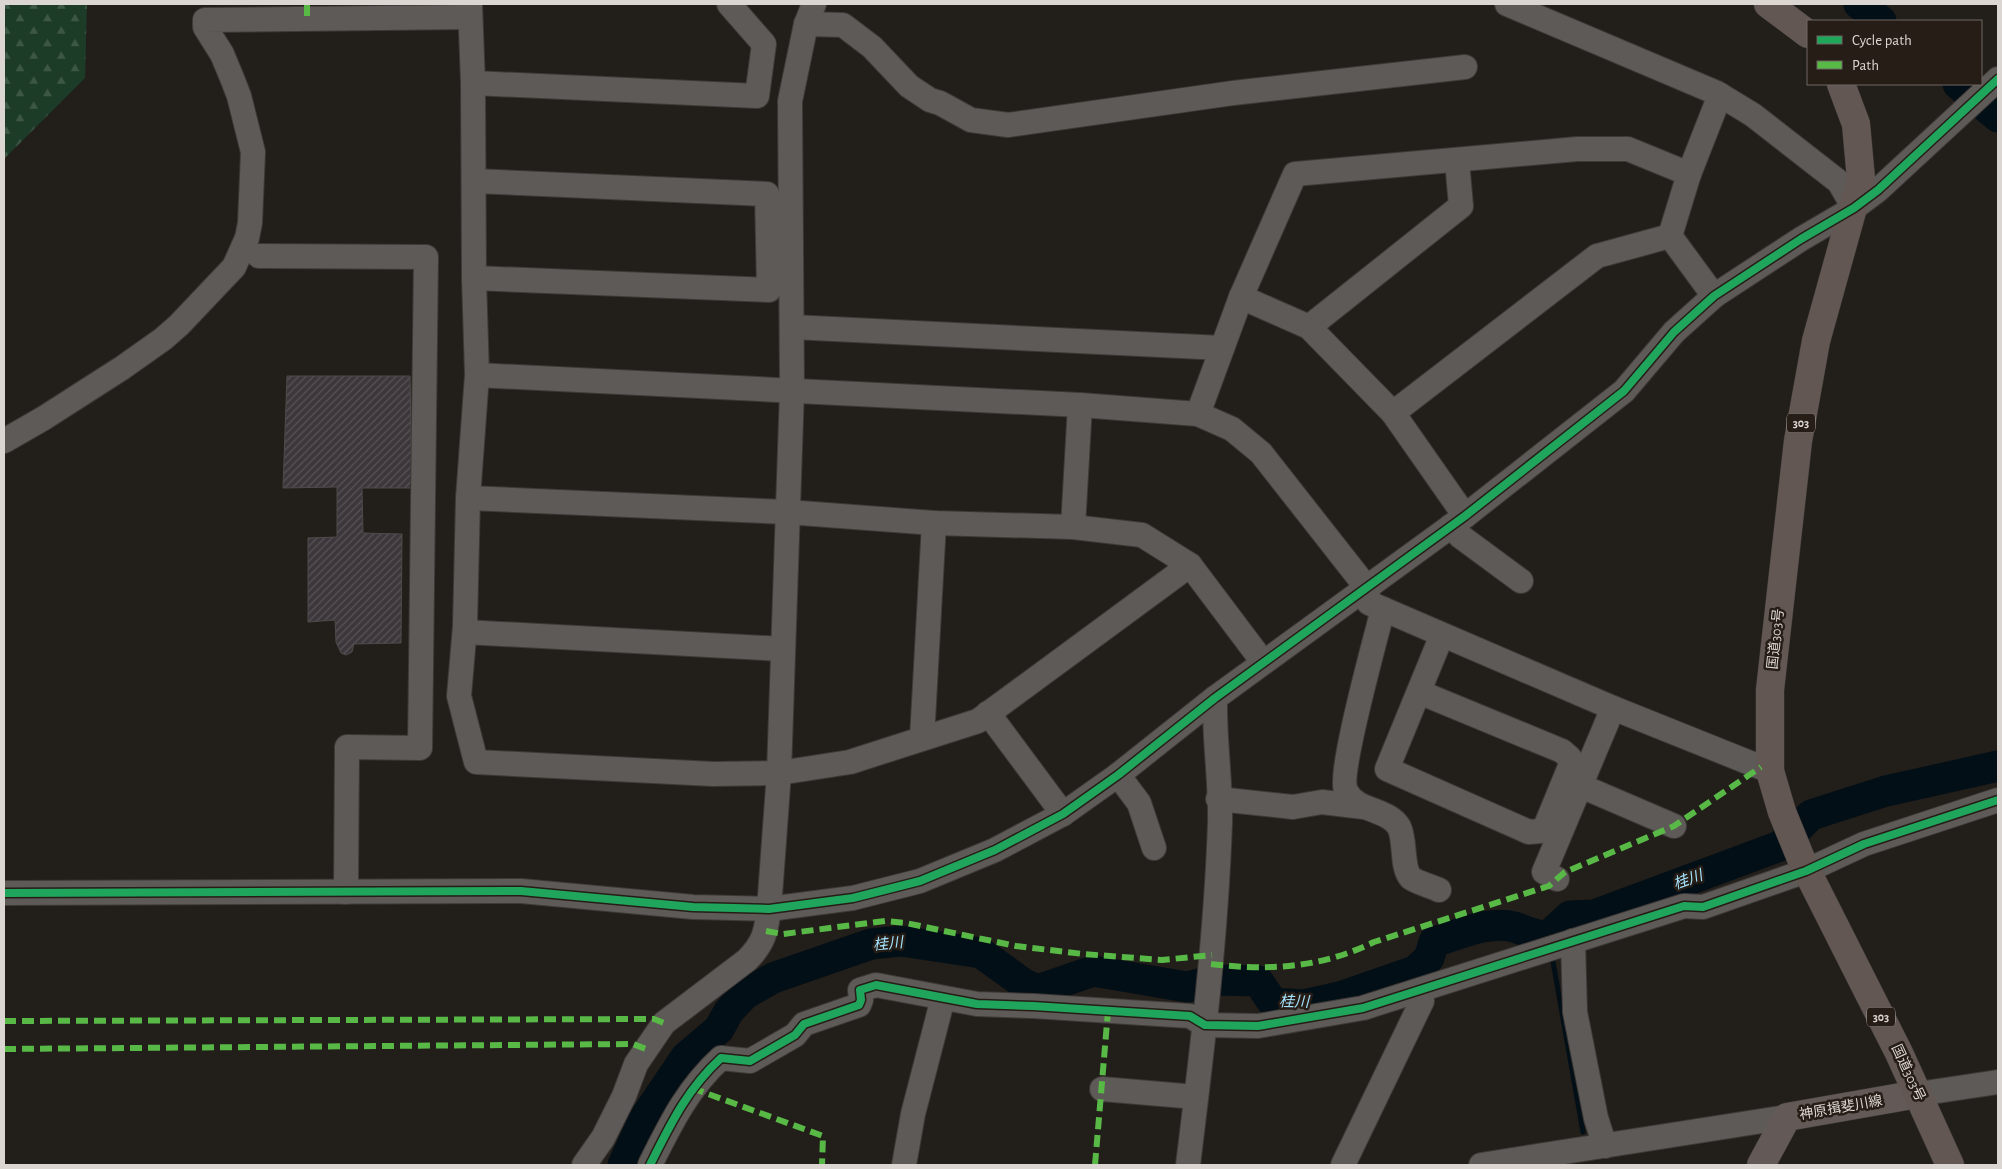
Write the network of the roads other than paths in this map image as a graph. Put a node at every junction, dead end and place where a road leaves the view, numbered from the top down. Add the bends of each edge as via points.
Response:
1 (729, 4) edge
2 (1507, 4) edge
3 (1768, 4) edge
4 (307, 11) edge
5 (470, 11) edge
6 (810, 14) edge
7 (1807, 33) edge
8 (1466, 67) dead end
9 (1998, 79) edge
10 (473, 83) junction
11 (1841, 85) edge
12 (1720, 95) junction
13 (1458, 161) junction
14 (1689, 174) junction
15 (474, 181) junction
16 (1854, 208) junction
17 (1670, 236) junction
18 (259, 256) dead end
19 (474, 278) junction
20 (1714, 296) junction
21 (1241, 297) junction
22 (792, 327) junction
23 (1309, 327) junction
24 (1222, 348) junction
25 (477, 374) junction
26 (792, 390) junction
27 (1080, 405) junction
28 (1394, 413) junction
29 (1198, 414) junction
30 (4, 441) edge
31 (468, 498) junction
32 (787, 512) junction
33 (1458, 521) junction
34 (934, 523) junction
35 (1073, 527) junction
36 (1190, 565) junction
37 (1522, 581) dead end
38 (1367, 588) junction
39 (1382, 609) junction
40 (465, 632) junction
41 (1442, 635) junction
42 (783, 649) junction
43 (1263, 662) junction
44 (1419, 692) junction
45 (1215, 698) junction
46 (1613, 708) junction
47 (988, 713) junction
48 (922, 738) junction
49 (1770, 771) junction
50 (779, 773) junction
51 (1118, 775) junction
52 (1581, 786) junction
53 (1218, 799) junction
54 (1998, 800) edge
55 (1364, 807) junction
56 (1063, 814) junction
57 (1674, 826) dead end
58 (1154, 848) dead end
59 (1804, 866) junction
60 (1557, 879) dead end
61 (1439, 890) dead end
62 (346, 892) junction
63 (4, 893) edge
64 (769, 909) junction
65 (1573, 941) junction
66 (1420, 990) junction
67 (943, 998) junction
68 (1206, 1022) junction
69 (1998, 1082) edge
70 (1102, 1089) dead end
71 (1918, 1094) junction
72 (1196, 1097) junction
73 (1787, 1117) junction
74 (1605, 1146) junction
75 (584, 1165) edge
76 (650, 1165) edge
77 (904, 1165) edge
78 (1188, 1165) edge
79 (1343, 1165) edge
80 (1481, 1165) edge
81 (1761, 1165) edge
82 (1950, 1165) edge

1 - 10 street via 764,44 757,96
2 - 12 street
3 - 7 highway
4 - 5 street
4 - 30 street via 206,20 205,27 222,54 239,96 253,152 250,223 234,267 163,338 122,368
5 - 10 street
6 - 8 street via 843,25 872,47 908,86 930,100 970,120 1008,124 1233,93
6 - 22 street via 790,101
9 - 16 street via 1878,190
10 - 15 street
11 - 16 highway, 国道303号 / 303 via 1856,124 1861,178
12 - 14 street
12 - 16 street via 1753,115 1839,182
13 - 14 street via 1577,149 1628,149
13 - 21 street via 1296,174
13 - 23 street via 1461,206
14 - 17 street
15 - 19 street
15 - 19 street via 766,194 769,290
16 - 20 street
16 - 49 highway, 国道303号 / 303 via 1816,341 1798,441 1770,690
17 - 20 street
17 - 28 street via 1597,256
18 - 62 street via 426,257 420,748 347,747
19 - 25 street
20 - 33 street via 1674,332 1624,391
21 - 23 street
21 - 24 street
22 - 24 street
22 - 26 street
23 - 28 street
24 - 29 street
25 - 26 street
25 - 31 street
26 - 27 street
26 - 32 street
27 - 29 street
27 - 35 street
28 - 33 street
29 - 38 street via 1232,429 1261,454
31 - 32 street
31 - 40 street
32 - 34 street
32 - 42 street
33 - 37 street via 1460,536
33 - 38 street
34 - 35 street
34 - 48 street
35 - 36 street via 1142,535
36 - 43 street
36 - 47 street
38 - 39 street via 1369,603
38 - 43 street
39 - 41 street
39 - 55 street via 1344,778 1351,798
40 - 42 street
40 - 50 street via 459,696 476,762 713,774
41 - 44 street
41 - 46 street
42 - 50 street
43 - 45 street
44 - 44 street via 1387,770 1529,832 1541,831 1571,764 1570,758 1562,751
45 - 51 street
45 - 53 street
46 - 49 street
46 - 52 street
47 - 48 street via 978,721
47 - 56 street
48 - 50 street via 850,762
49 - 59 highway, 国道303号 / 303 via 1782,812
50 - 64 street
51 - 56 street
51 - 58 street via 1139,804
52 - 57 street
52 - 60 street via 1544,872
53 - 55 street via 1293,807 1322,802
53 - 68 street via 1220,821
54 - 59 street
55 - 61 street via 1392,819 1399,827 1411,878
56 - 64 street via 996,850 920,881 853,898
59 - 65 street via 1703,907 1684,906
59 - 71 highway, 国道303号 / 303
62 - 63 street
62 - 64 street via 521,891 693,907
64 - 75 street via 766,931 757,950 664,1023 636,1064 603,1138
65 - 66 street
65 - 74 street via 1575,1012 1596,1118
66 - 68 street via 1363,1008 1282,1023 1237,1027
66 - 79 street via 1422,1001
67 - 68 street via 977,1004 1190,1016
67 - 76 street via 876,985 860,990 858,1005 804,1024 795,1035 750,1061 721,1058 692,1088 676,1112
67 - 77 street
68 - 72 street
69 - 71 street
70 - 72 street
71 - 73 main road, 神原揖斐川線
71 - 82 highway, 国道303号 / 303
72 - 78 street
73 - 74 street
73 - 81 main road, 神原揖斐川線
74 - 80 street

